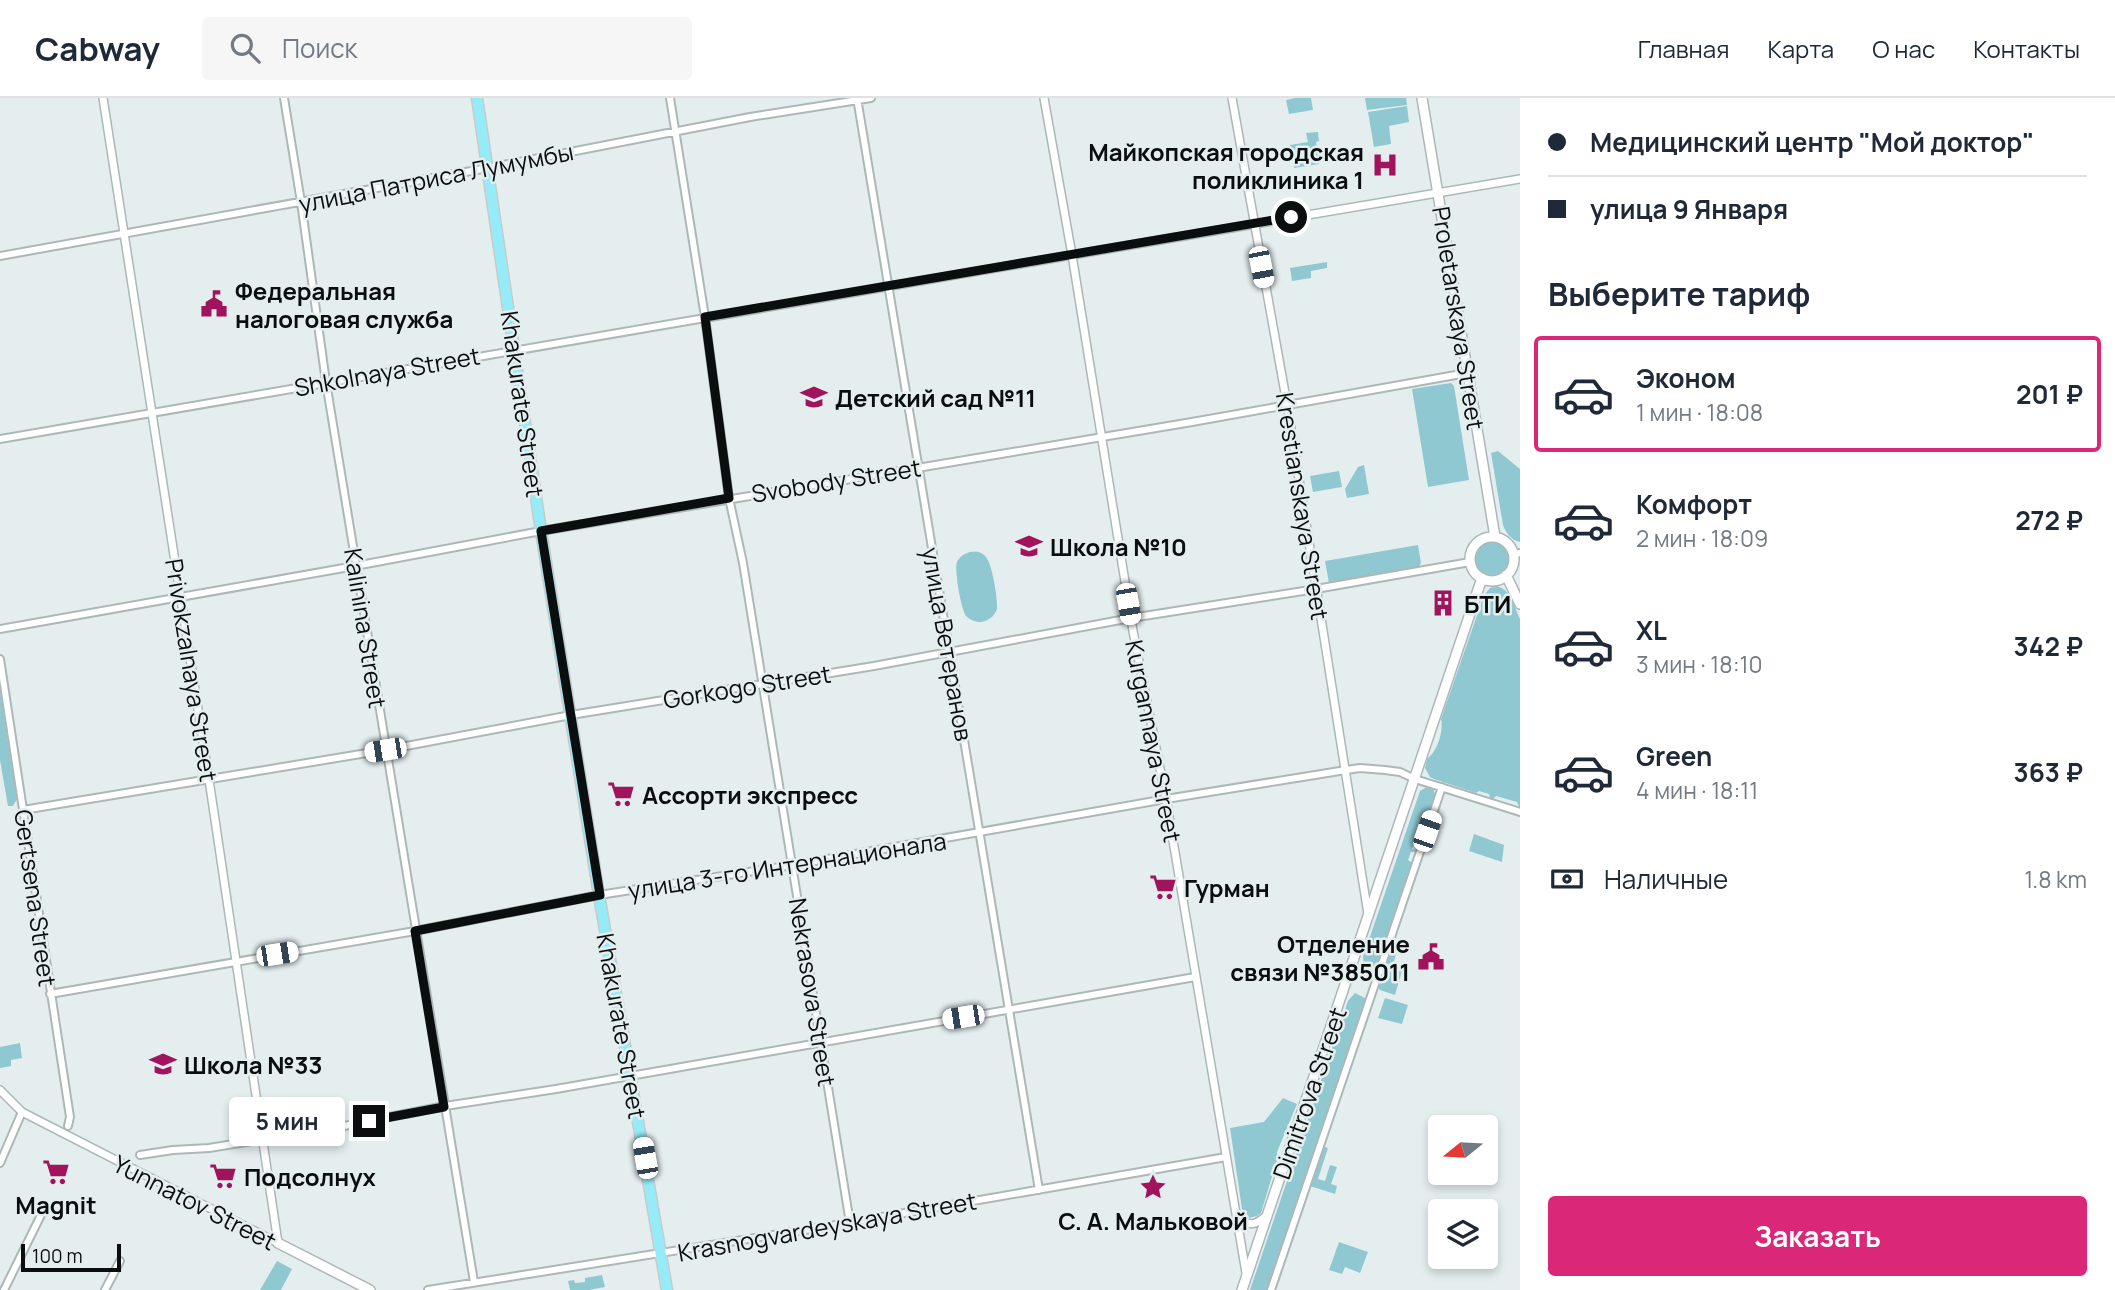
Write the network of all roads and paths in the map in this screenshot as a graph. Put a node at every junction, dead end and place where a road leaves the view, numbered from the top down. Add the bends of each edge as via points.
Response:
1 (103, 98) edge
2 (284, 98) edge
3 (477, 98) edge
4 (670, 98) edge
5 (871, 98) edge
6 (1044, 98) edge
7 (1231, 98) edge
8 (1422, 98) edge
9 (858, 99) edge
10 (675, 131) junction
11 (488, 169) junction
12 (1520, 179) edge
13 (1438, 194) junction
14 (301, 202) junction
15 (1254, 223) junction
16 (124, 233) junction
17 (1072, 255) junction
18 (0, 256) edge
19 (888, 286) junction
20 (705, 317) junction
21 (515, 350) junction
22 (1467, 373) junction
23 (326, 382) junction
24 (1287, 404) junction
25 (152, 412) junction
26 (1101, 436) junction
27 (0, 439) edge
28 (918, 466) junction
29 (729, 498) junction
30 (541, 531) junction
31 (1495, 537) junction
32 (1516, 554) edge
33 (1470, 562) junction
34 (355, 566) junction
35 (1506, 575) junction
36 (1482, 578) junction
37 (1316, 589) junction
38 (181, 596) junction
39 (1520, 604) edge
40 (1130, 618) junction
41 (0, 629) edge
42 (950, 653) junction
43 (0, 659) edge
44 (762, 683) junction
45 (571, 715) junction
46 (385, 750) junction
47 (1346, 770) junction
48 (209, 778) junction
49 (1415, 779) junction
50 (1442, 788) junction
51 (1166, 799) junction
52 (23, 810) junction
53 (1520, 812) edge
54 (979, 834) junction
55 (793, 865) junction
56 (600, 895) junction
57 (1368, 915) junction
58 (415, 931) junction
59 (236, 961) junction
60 (1195, 977) junction
61 (50, 994) junction
62 (1008, 1010) junction
63 (821, 1042) junction
64 (630, 1076) junction
65 (0, 1090) edge
66 (444, 1107) junction
67 (22, 1112) junction
68 (68, 1126) joint
69 (66, 1136) junction
70 (263, 1139) junction
71 (140, 1156) dead end
72 (1226, 1157) junction
73 (0, 1163) edge
74 (1039, 1190) junction
75 (42, 1213) dead end
76 (1268, 1215) junction
77 (1237, 1218) junction
78 (850, 1223) junction
79 (278, 1243) junction
80 (661, 1254) junction
81 (120, 1261) dead end
82 (1247, 1276) junction
83 (474, 1282) junction
84 (4, 1290) edge
85 (105, 1290) edge
86 (370, 1290) edge
87 (428, 1290) edge
88 (667, 1290) edge
89 (1242, 1290) edge
90 (1271, 1290) edge

1 - 16 street, Privokzalnaya Street
2 - 14 street, Kalinina Street
3 - 11 main road, Khakurate Street
4 - 10 street, Nekrasova Street
5 - 9 street, улица Патриса Лумумбы
6 - 17 street, Kurgannaya Street
7 - 15 street, Krestianskaya Street
8 - 13 main road, Proletarskaya Street
9 - 10 street, улица Патриса Лумумбы
9 - 19 street, улица Ветеранов
10 - 11 street, улица Патриса Лумумбы
10 - 20 street, Nekrasova Street
11 - 14 street, улица Патриса Лумумбы
11 - 21 main road, Khakurate Street
12 - 13 street, Shkolnaya Street
13 - 15 street, Shkolnaya Street
13 - 22 main road, Proletarskaya Street
14 - 16 street, улица Патриса Лумумбы
14 - 23 street, Kalinina Street
15 - 17 street, Shkolnaya Street
15 - 24 street, Krestianskaya Street
16 - 18 street, улица Патриса Лумумбы
16 - 25 street, Privokzalnaya Street
17 - 19 street, Shkolnaya Street
17 - 26 street, Kurgannaya Street
19 - 20 street, Shkolnaya Street
19 - 28 street, улица Ветеранов
20 - 21 street, Shkolnaya Street
20 - 29 street, Nekrasova Street
21 - 23 street, Shkolnaya Street
21 - 30 main road, Khakurate Street
22 - 24 street, Svobody Street
22 - 31 main road, Proletarskaya Street
23 - 25 street, Shkolnaya Street
23 - 34 street, Kalinina Street
24 - 26 street, Svobody Street
24 - 37 street, Krestianskaya Street
25 - 27 street, Shkolnaya Street
25 - 38 street, Privokzalnaya Street
26 - 28 street, Svobody Street
26 - 40 street, Kurgannaya Street
28 - 29 street, Svobody Street
28 - 42 street, улица Ветеранов
29 - 30 street, Svobody Street
29 - 44 street, Nekrasova Street
30 - 34 street, Svobody Street
30 - 45 main road, Khakurate Street
31 - 32 main road
31 - 33 main road via 1477,543
32 - 35 main road
33 - 36 main road
33 - 37 street, Gorkogo Street
34 - 38 street, Svobody Street
34 - 46 street, Kalinina Street
35 - 36 main road via 1495,580
35 - 39 main road
36 - 49 main road, Dimitrova Street
37 - 40 street, Gorkogo Street
37 - 47 street, Krestianskaya Street
38 - 41 street, Svobody Street
38 - 48 street, Privokzalnaya Street
40 - 42 street, Gorkogo Street
40 - 51 street, Kurgannaya Street
42 - 44 street, Gorkogo Street
42 - 54 street, улица Ветеранов
43 - 52 street, Gertsena Street
44 - 45 street, Gorkogo Street
44 - 55 street, Nekrasova Street
45 - 46 street, Gorkogo Street
45 - 56 main road, Khakurate Street
46 - 48 street, Gorkogo Street
46 - 58 street, Kalinina Street
47 - 49 street, улица 3-го Интернационала via 1385,770
47 - 51 street, улица 3-го Интернационала
47 - 57 street, Krestianskaya Street
48 - 52 street, Gorkogo Street
48 - 59 street, Privokzalnaya Street
49 - 50 street, улица 3-го Интернационала
49 - 57 main road, Dimitrova Street
50 - 53 street, улица 3-го Интернационала
50 - 90 street
51 - 54 street, улица 3-го Интернационала
51 - 60 street, Kurgannaya Street
52 - 61 street, Gertsena Street
54 - 55 street, улица 3-го Интернационала
54 - 62 street, улица Ветеранов
55 - 56 street, улица 3-го Интернационала
55 - 63 street, Nekrasova Street
56 - 58 street, улица 3-го Интернационала
56 - 64 main road, Khakurate Street
57 - 76 main road, Dimitrova Street
58 - 59 street, улица 3-го Интернационала
58 - 66 street, Kalinina Street
59 - 61 street, улица 3-го Интернационала
59 - 70 street, Privokzalnaya Street
60 - 62 street
60 - 72 street, Kurgannaya Street
61 - 68 street, Gertsena Street
62 - 63 street
62 - 74 street, улица Ветеранов
63 - 64 street
63 - 78 street, Nekrasova Street
64 - 66 street
64 - 80 main road, Khakurate Street
65 - 67 street, Yunnatov Street
66 - 70 street
66 - 83 street, Kalinina Street
67 - 69 street, Yunnatov Street
67 - 73 street
68 - 69 street, Gertsena Street
69 - 79 street, Yunnatov Street
70 - 71 street
70 - 79 street, Privokzalnaya Street
72 - 74 street, Krasnogvardeyskaya Street
72 - 77 street, Kurgannaya Street
74 - 78 street, Krasnogvardeyskaya Street
75 - 84 street
76 - 77 street via 1252,1224
76 - 82 main road, Dimitrova Street
77 - 82 street, Kurgannaya Street
78 - 80 street, Krasnogvardeyskaya Street
79 - 86 main road, Yunnatov Street
80 - 83 street, Krasnogvardeyskaya Street
80 - 88 main road, Khakurate Street
81 - 85 street
82 - 89 main road, Dimitrova Street
83 - 87 street, Krasnogvardeyskaya Street

